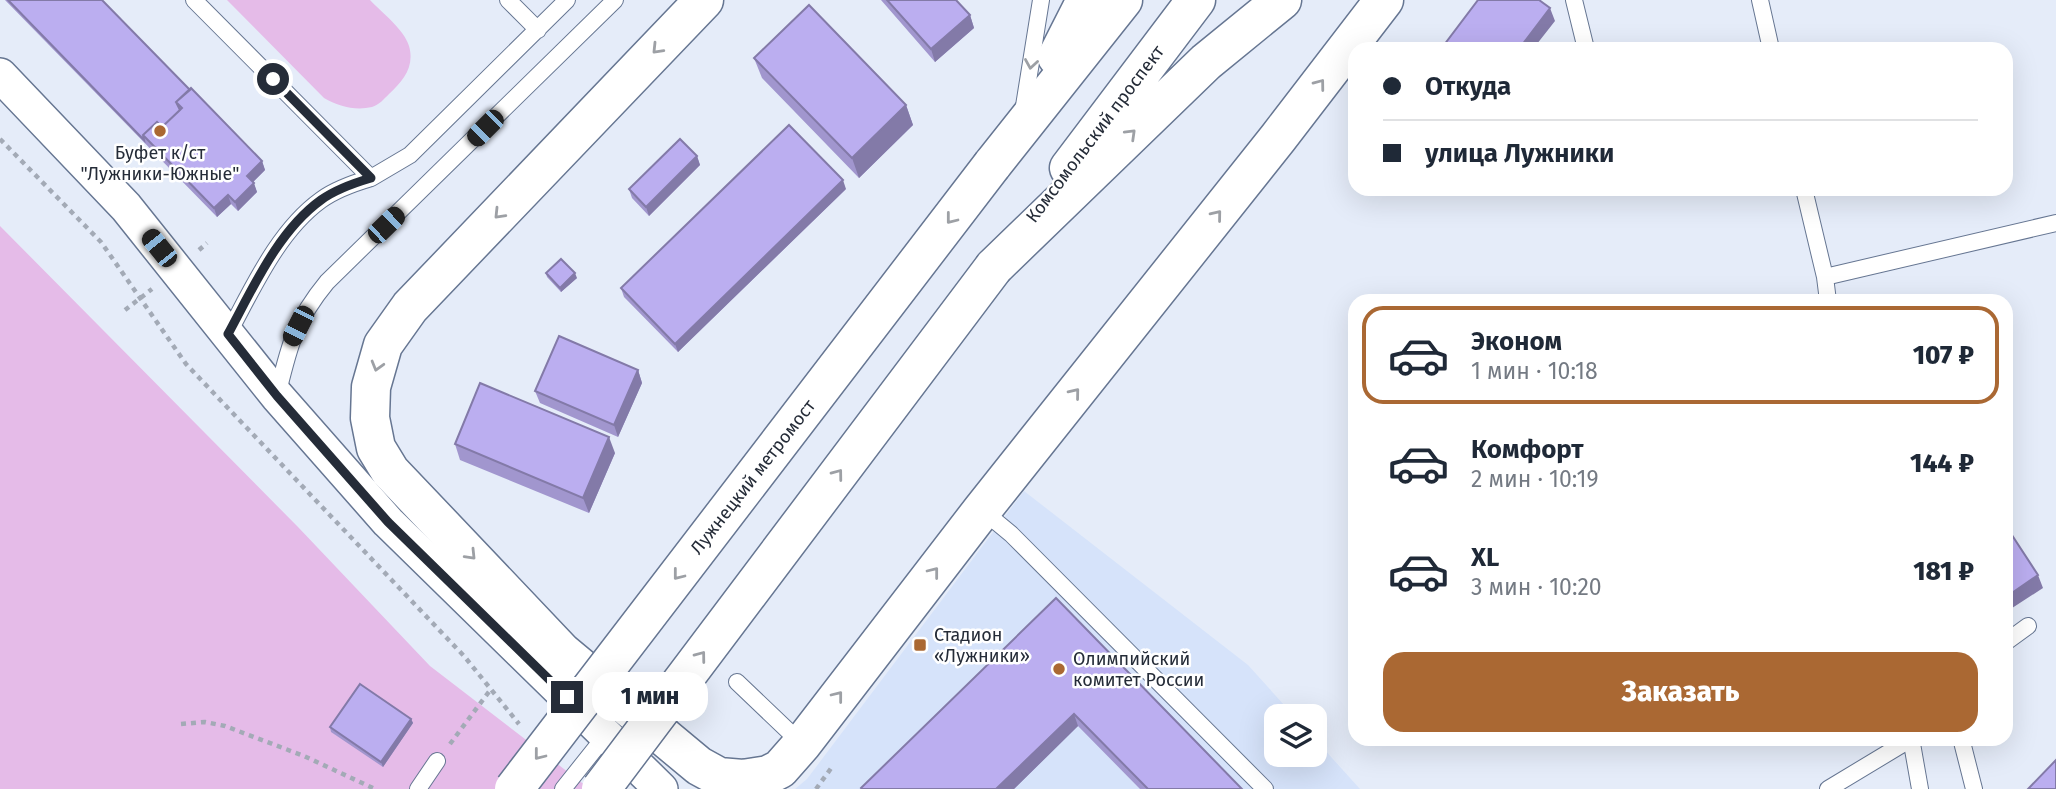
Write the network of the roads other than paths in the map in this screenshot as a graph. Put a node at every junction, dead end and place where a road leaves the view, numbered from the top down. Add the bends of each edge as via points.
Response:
1 (194, 0) edge
2 (508, 0) edge
3 (567, 0) edge
4 (615, 0) edge
5 (704, 0) edge
6 (1041, 0) edge
7 (1086, 0) edge
8 (1124, 0) edge
9 (1196, 0) edge
10 (1283, 0) edge
11 (1384, 0) edge
12 (1574, 0) edge
13 (1760, 0) edge
14 (538, 30) junction
15 (1352, 42) edge
16 (1585, 42) edge
17 (1769, 42) edge
18 (1348, 47) edge
19 (0, 75) edge
20 (1021, 128) junction
21 (371, 178) junction
22 (1806, 196) edge
23 (2056, 223) edge
24 (994, 267) junction
25 (1825, 277) junction
26 (1827, 294) edge
27 (228, 334) junction
28 (277, 396) junction
29 (982, 510) junction
30 (2028, 626) dead end
31 (2013, 637) edge
32 (737, 682) dead end
33 (606, 735) junction
34 (1899, 746) edge
35 (1912, 746) edge
36 (1963, 746) edge
37 (437, 761) road end
38 (781, 767) edge
39 (418, 789) edge
40 (514, 789) edge
41 (563, 789) edge
42 (601, 789) edge
43 (662, 789) edge
44 (1265, 789) edge
45 (1828, 789) edge
46 (1920, 789) edge
47 (1973, 789) edge

1 - 21 lane
2 - 14 lane
3 - 14 lane
4 - 28 lane via 322,289 290,340
5 -> 38 main road via 410,307 383,345 371,387 370,418 376,448 390,471 562,652 699,766 719,777 768,775
6 -> 20 lane
7 - 20 main road
8 - 20 main road
9 - 24 main road, Комсомольский проспект
24 -> 10 main road via 1206,62
15 -> 11 main road
12 - 16 lane
13 - 17 lane
14 - 21 lane via 410,155
29 -> 18 main road
19 - 27 street via 127,207
20 -> 40 main road, Лужнецкий метромост, bridge
21 - 27 lane via 344,186 300,218
22 - 25 lane
23 - 25 lane
42 -> 24 main road, bridge
25 - 26 lane
27 - 28 street
28 - 33 street via 388,522
38 -> 29 main road
29 - 44 lane
30 - 31 lane
32 - 38 lane
33 - 41 lane
33 - 43 street
34 - 45 lane
35 - 46 lane
36 - 47 lane
37 - 39 lane

